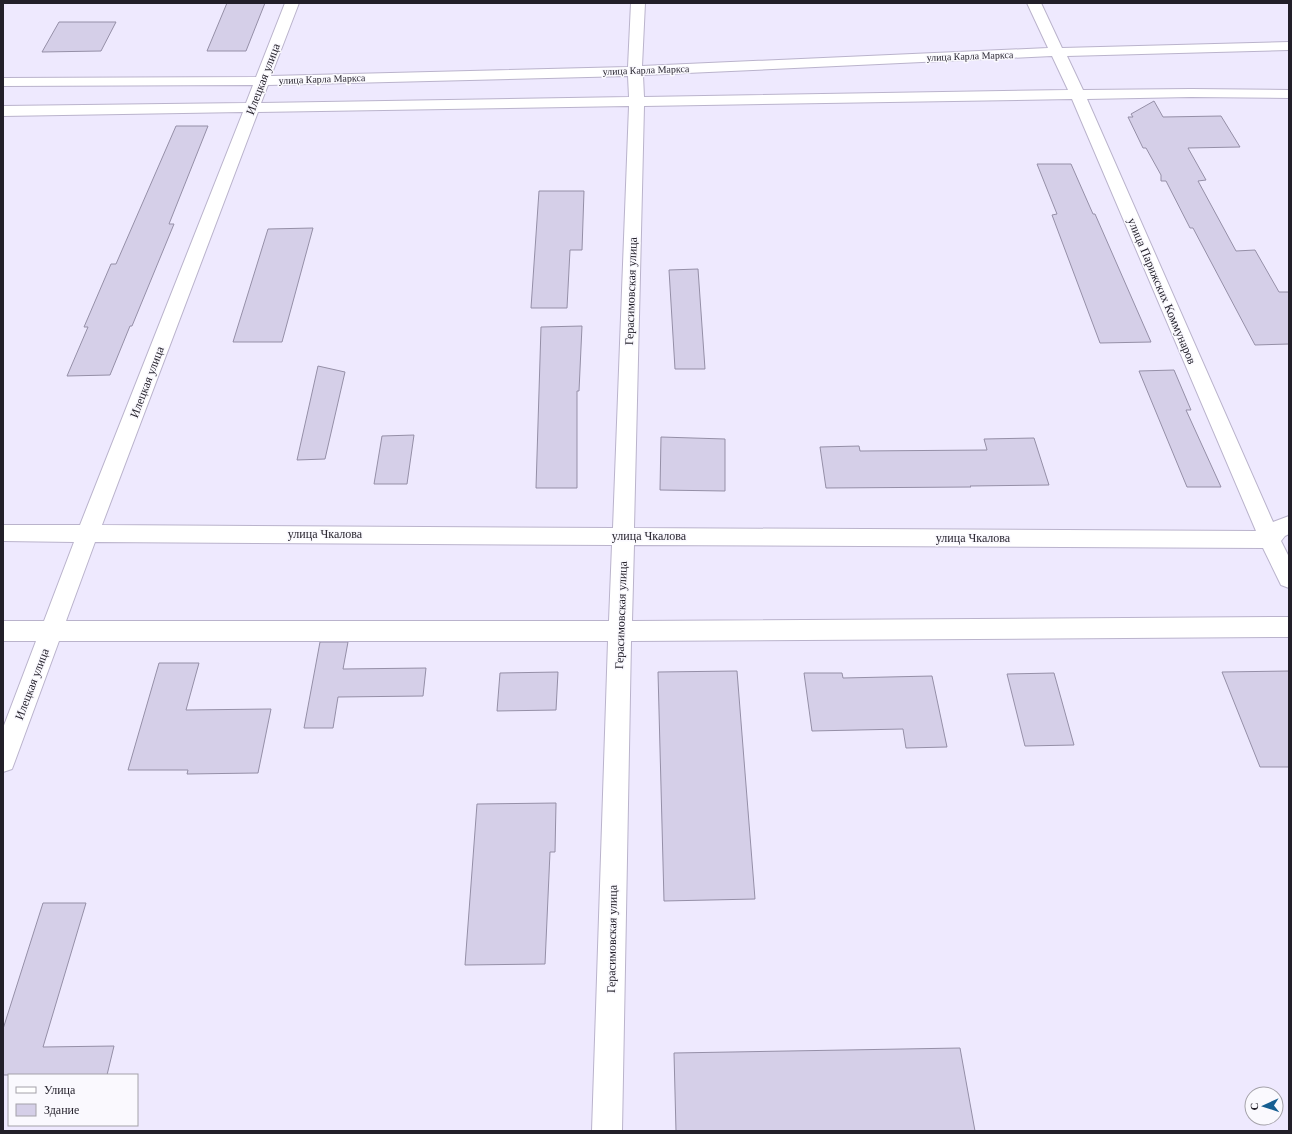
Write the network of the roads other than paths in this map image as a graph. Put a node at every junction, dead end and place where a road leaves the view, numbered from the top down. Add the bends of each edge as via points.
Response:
1 (292, 3) edge
2 (638, 3) edge
3 (1034, 3) edge
4 (1289, 46) edge
5 (1057, 52) junction
6 (635, 71) junction
7 (262, 81) junction
8 (3, 82) edge
9 (1289, 94) edge
10 (1078, 96) junction
11 (637, 101) junction
12 (252, 107) junction
13 (3, 111) edge
14 (1289, 524) edge
15 (3, 533) edge
16 (88, 533) junction
17 (623, 536) junction
18 (1270, 540) junction
19 (1289, 579) edge
20 (1289, 627) edge
21 (3, 631) edge
22 (52, 631) junction
23 (620, 632) junction
24 (3, 761) edge
25 (607, 1131) edge

1 - 7 street, Илецкая улица
2 - 6 street, Герасимовская улица
3 - 5 street, улица Парижских Коммунаров
4 - 5 street, улица Карла Маркса
5 - 6 street, улица Карла Маркса
5 - 10 street, улица Парижских Коммунаров
6 - 7 street, улица Карла Маркса
6 - 11 street, Герасимовская улица
7 - 8 street, улица Карла Маркса
7 - 12 street, Илецкая улица
9 - 10 street
10 - 11 street
10 - 18 street, улица Парижских Коммунаров
11 - 12 street
11 - 17 street, Герасимовская улица
12 - 13 street
12 - 16 street, Илецкая улица
14 - 18 street via 1277,530
15 - 16 street, улица Чкалова
16 - 17 street, улица Чкалова
16 - 22 street, Илецкая улица
17 - 18 street, улица Чкалова
17 - 23 street, Герасимовская улица
18 - 19 street, улица Парижских Коммунаров
20 - 23 street
21 - 22 street
22 - 23 street
22 - 24 street, Илецкая улица
23 - 25 street, Герасимовская улица

